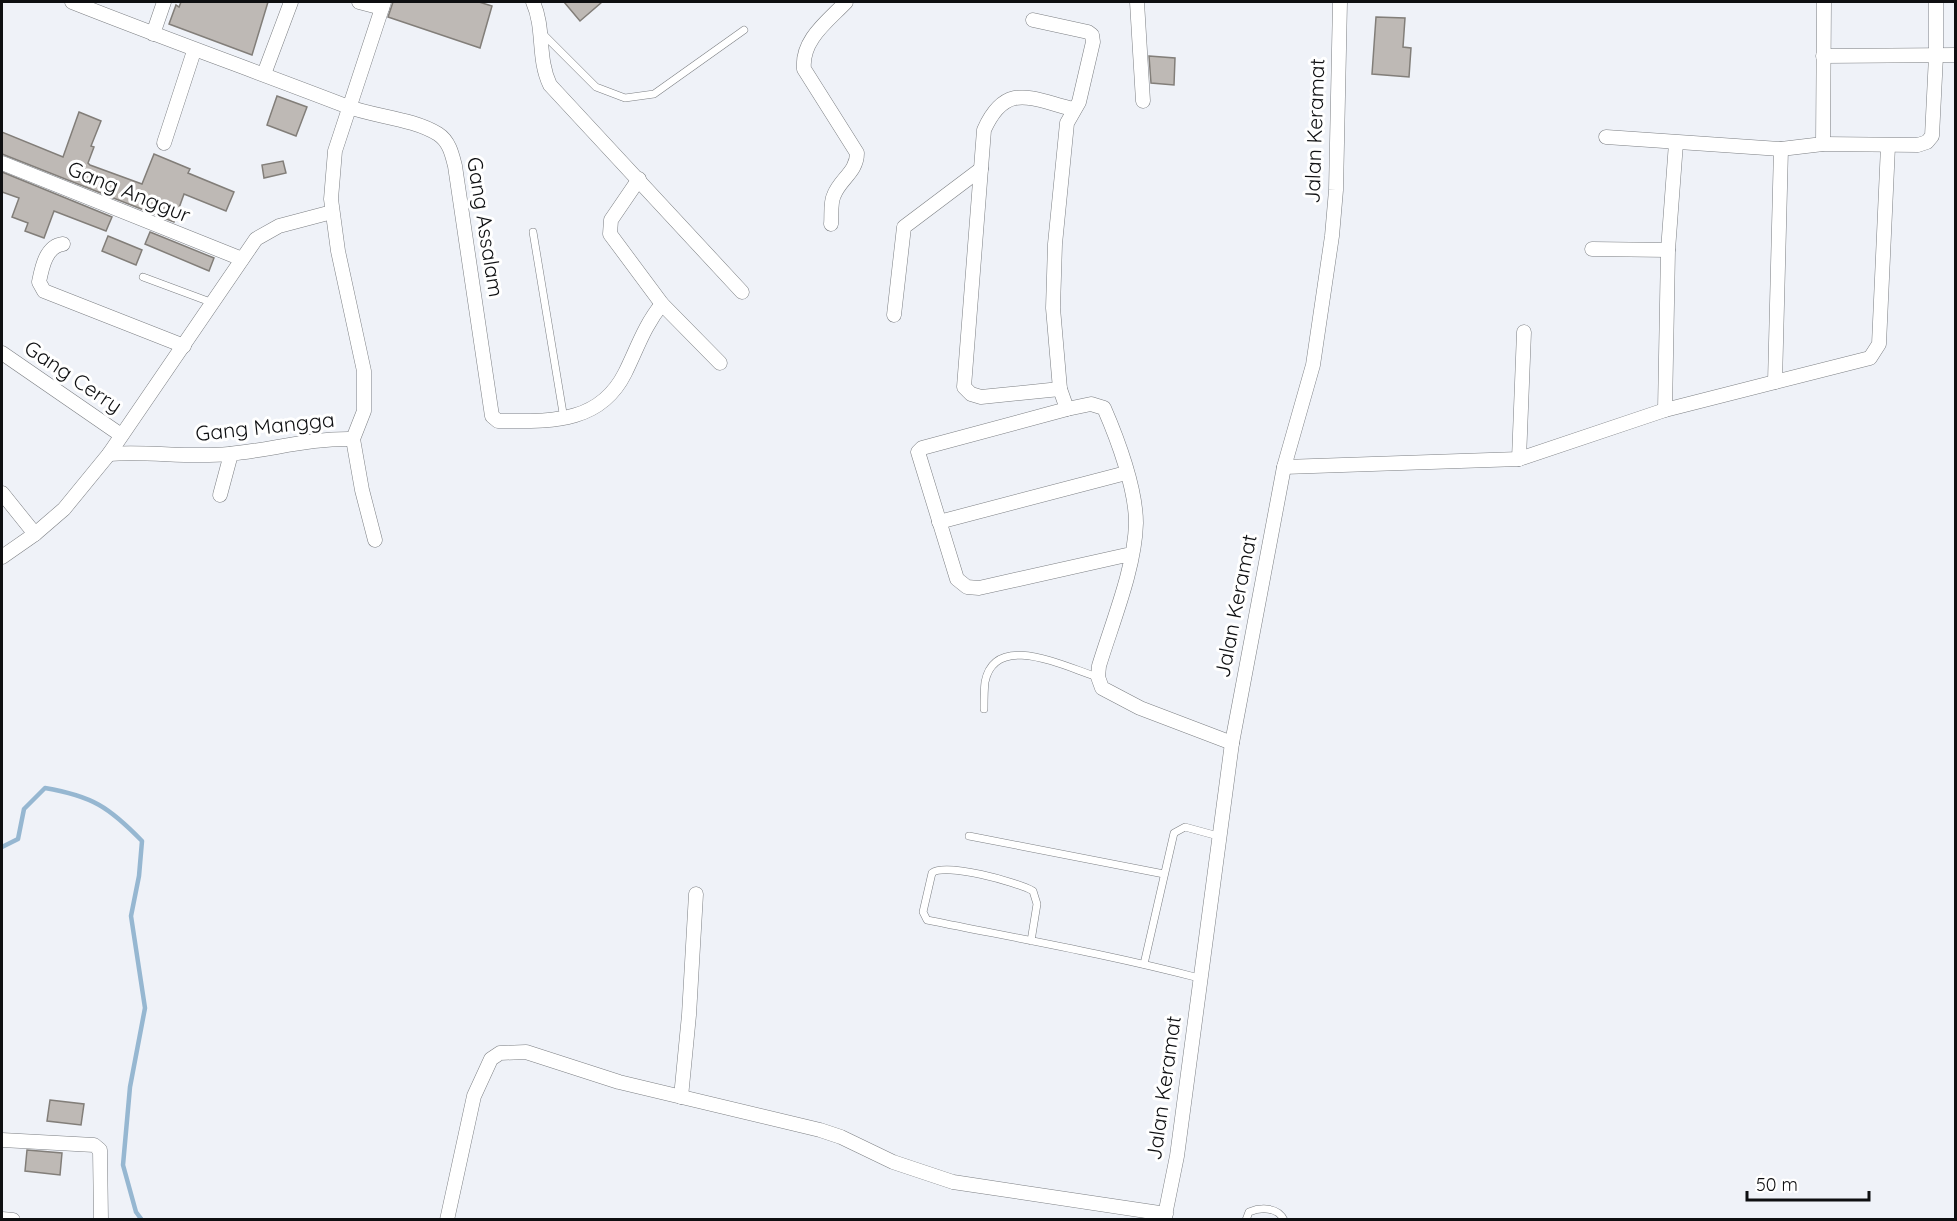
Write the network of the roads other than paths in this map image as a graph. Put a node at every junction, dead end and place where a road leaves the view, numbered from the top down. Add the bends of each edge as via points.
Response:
1 (72, 2) edge
2 (164, 2) edge
3 (291, 2) edge
4 (359, 2) edge
5 (533, 2) edge
6 (846, 2) edge
7 (1137, 2) edge
8 (1340, 2) edge
9 (1824, 2) edge
10 (1936, 2) edge
11 (383, 5) edge
12 (1033, 20) dead end
13 (744, 30) dead end
14 (542, 33) junction
15 (153, 34) junction
16 (194, 51) junction
17 (1956, 55) edge
18 (1823, 56) junction
19 (1936, 56) junction
20 (264, 74) junction
21 (1143, 101) dead end
22 (349, 107) junction
23 (1073, 110) junction
24 (1606, 137) dead end
25 (164, 143) dead end
26 (1676, 143) junction
27 (1822, 144) junction
28 (1888, 146) junction
29 (1781, 149) junction
30 (2, 164) edge
31 (981, 169) junction
32 (639, 179) junction
33 (332, 212) junction
34 (831, 224) dead end
35 (533, 232) dead end
36 (63, 244) dead end
37 (1592, 249) dead end
38 (1668, 249) junction
39 (242, 259) junction
40 (143, 277) dead end
41 (742, 292) dead end
42 (213, 303) junction
43 (662, 304) junction
44 (894, 315) dead end
45 (1524, 332) dead end
46 (184, 346) junction
47 (2, 353) edge
48 (720, 363) dead end
49 (1775, 382) junction
50 (1060, 389) junction
51 (1067, 409) junction
52 (1665, 410) junction
53 (564, 419) junction
54 (121, 435) junction
55 (353, 439) junction
56 (109, 454) junction
57 (231, 454) junction
58 (1519, 459) junction
59 (1284, 467) junction
60 (1126, 473) junction
61 (2, 494) edge
62 (220, 495) dead end
63 (939, 522) junction
64 (35, 534) junction
65 (375, 540) dead end
66 (1131, 554) junction
67 (2, 557) edge
68 (1098, 677) junction
69 (984, 709) dead end
70 (1232, 742) junction
71 (969, 836) dead end
72 (1218, 836) junction
73 (1164, 874) junction
74 (696, 894) dead end
75 (1031, 941) junction
76 (1144, 964) junction
77 (1199, 978) junction
78 (681, 1096) junction
79 (2, 1140) edge
80 (1165, 1217) edge
81 (2, 1219) edge
82 (13, 1220) edge
83 (100, 1220) edge
84 (447, 1220) edge
85 (1246, 1220) edge
86 (1284, 1220) edge

1 - 15 street, Gang Assalam
2 - 15 street
3 - 20 street
4 - 11 street
5 - 14 street
6 - 34 street via 808,42 802,58 804,69 857,153 857,161 832,198
7 - 21 street
8 - 59 street, Jalan Keramat via 1332,236 1313,365
9 - 18 street
10 - 19 street
11 - 22 street
12 - 23 street via 1092,35 1094,42 1079,102
13 - 14 lane via 654,94 625,98 596,87
14 - 32 street via 542,63 550,85
15 - 16 street, Gang Assalam
16 - 20 street, Gang Assalam
16 - 25 street
17 - 19 street
18 - 19 street
18 - 27 street
19 - 28 street via 1932,135 1928,142 1917,145
20 - 22 street, Gang Assalam
22 - 33 street via 335,152
22 - 53 street, Gang Assalam via 429,129 445,140 451,150 492,416 498,421
23 - 31 street via 1017,96 1001,102 984,130
23 - 50 street via 1067,123 1055,244 1053,308
24 - 26 street
26 - 29 street
26 - 38 street
27 - 28 street
27 - 29 street
28 - 49 street via 1876,353 1870,358
29 - 49 street
30 - 39 street, Gang Anggur
31 - 44 street via 904,227
31 - 50 street via 964,387 981,397
32 - 41 street
32 - 43 street via 611,220 610,234
33 - 39 street via 266,232
33 - 55 street via 366,381 364,411
35 - 53 lane
36 - 46 street via 50,250 39,282 44,291
37 - 38 street
38 - 52 street
39 - 42 street
40 - 42 lane
42 - 46 street
43 - 48 street
43 - 53 street via 639,337 619,384 585,414
45 - 58 street
46 - 54 street
47 - 54 street, Gang Cerry
49 - 52 street
50 - 51 street
51 - 60 street via 1091,404 1104,408
51 - 63 street via 919,450
52 - 58 street
54 - 56 street
55 - 57 street, Gang Mangga via 324,438
55 - 65 street
56 - 57 street, Gang Mangga
56 - 64 street via 64,509
57 - 62 street
58 - 59 street
59 - 70 street, Jalan Keramat
60 - 63 street
60 - 66 street via 1135,505
61 - 64 street
63 - 66 street via 957,579 973,588
64 - 67 street
66 - 68 street
68 - 69 lane via 1025,654 1008,655 992,666 985,680
68 - 70 street via 1102,688 1117,698
70 - 72 street, Jalan Keramat
71 - 73 lane
72 - 73 lane via 1185,827 1179,829 1171,839
72 - 77 street, Jalan Keramat
73 - 76 lane
74 - 78 street
75 - 75 lane via 927,920 923,912 932,873 942,868 964,871 1033,891 1037,904
75 - 76 lane
76 - 77 lane
77 - 80 street, Jalan Keramat via 1177,1156
78 - 80 street via 820,1130 893,1162 954,1182
78 - 84 street via 619,1082 526,1052 500,1053 491,1059 474,1096
79 - 83 street via 94,1145 100,1150
81 - 82 street
85 - 86 lane via 1249,1212 1259,1208 1278,1212

